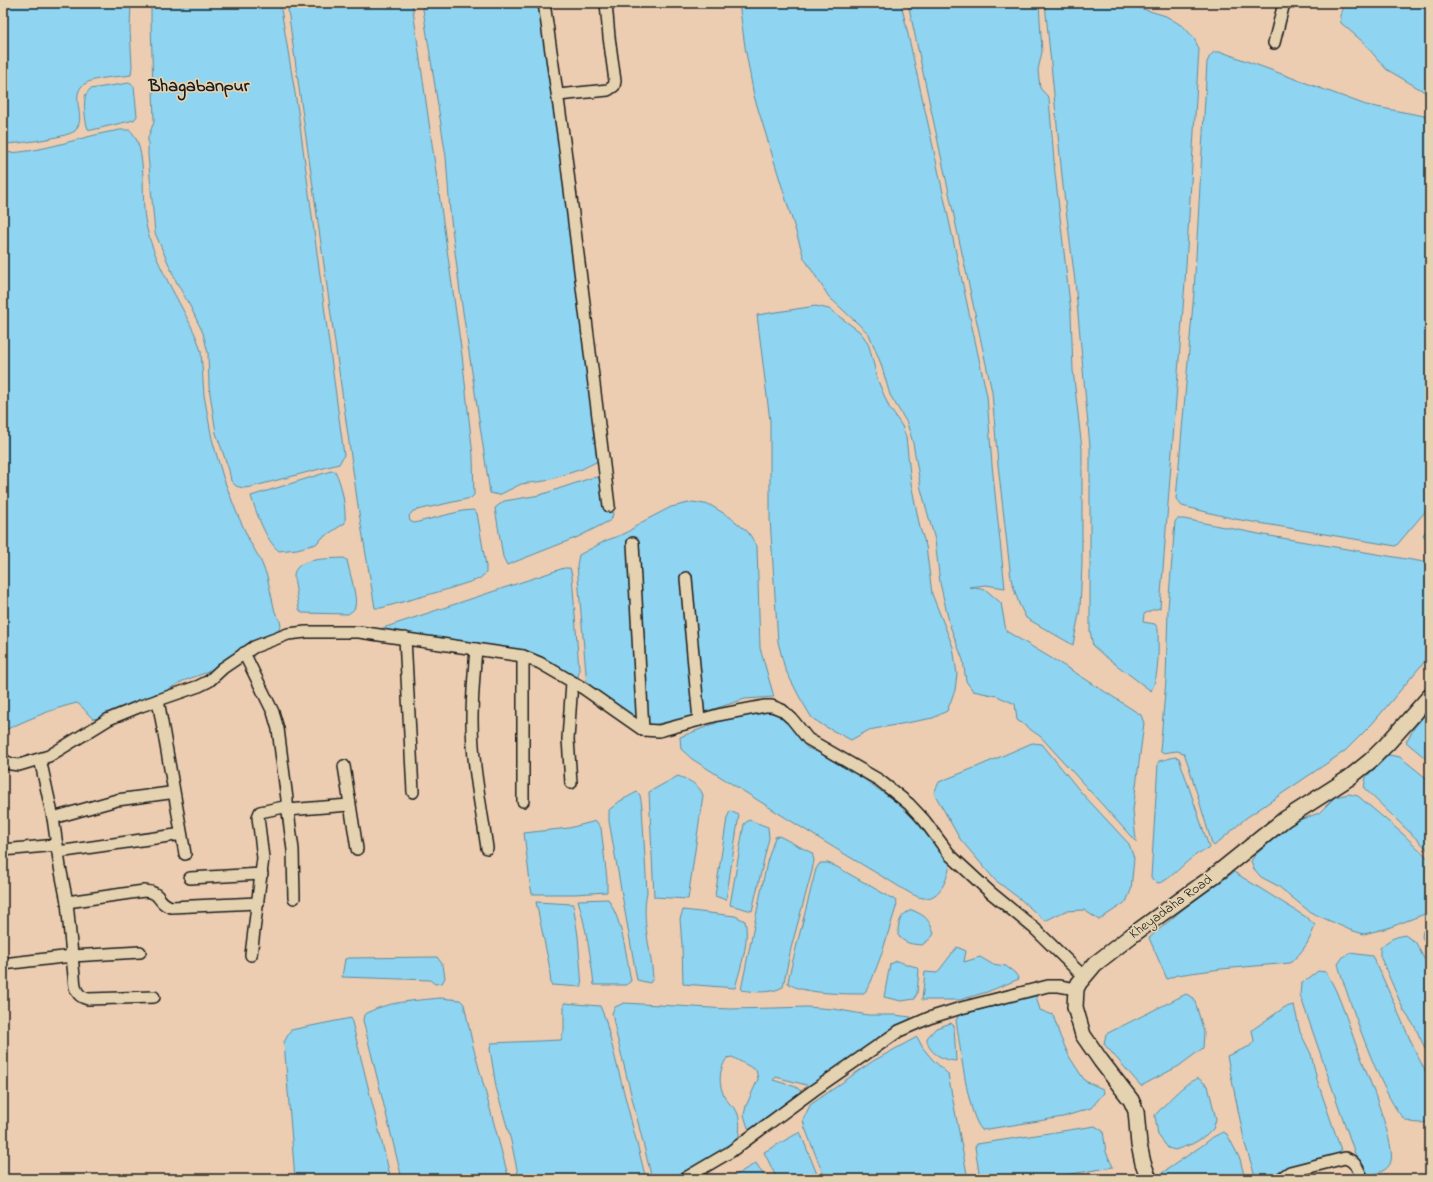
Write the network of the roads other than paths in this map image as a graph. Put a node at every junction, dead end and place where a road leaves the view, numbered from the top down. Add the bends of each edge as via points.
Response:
1 (544, 3) edge
2 (606, 3) edge
3 (1284, 3) edge
4 (1274, 43) dead end
5 (558, 95) junction
6 (608, 506) dead end
7 (633, 543) dead end
8 (686, 578) dead end
9 (404, 638) junction
10 (476, 649) junction
11 (244, 653) junction
12 (523, 656) junction
13 (572, 682) junction
14 (1430, 696) edge
15 (158, 700) junction
16 (699, 720) junction
17 (644, 730) junction
18 (40, 759) junction
19 (3, 760) edge
20 (344, 766) dead end
21 (571, 783) dead end
22 (413, 792) dead end
23 (169, 793) dead end
24 (523, 801) dead end
25 (349, 805) junction
26 (287, 807) junction
27 (53, 818) junction
28 (176, 835) dead end
29 (487, 848) dead end
30 (58, 849) junction
31 (357, 849) dead end
32 (3, 850) edge
33 (185, 854) dead end
34 (262, 874) junction
35 (190, 878) dead end
36 (294, 898) dead end
37 (67, 902) junction
38 (258, 903) junction
39 (140, 952) dead end
40 (251, 955) dead end
41 (72, 956) junction
42 (3, 964) edge
43 (1072, 979) junction
44 (154, 996) dead end
45 (684, 1179) edge
46 (1149, 1179) edge
47 (1280, 1179) edge
48 (1363, 1179) edge

1 - 5 street
2 - 5 street via 615,74 614,86 608,90
3 - 4 street
5 - 6 street
7 - 17 street
8 - 16 street
9 - 10 street
9 - 11 street via 359,632 306,632 288,634
9 - 22 street
10 - 12 street
10 - 29 street via 472,720
11 - 15 street via 200,686
11 - 26 street via 268,700 278,729
12 - 13 street
12 - 24 street
13 - 17 street
13 - 21 street via 568,739
14 - 43 main road, Kheyadaha Road via 1387,744 1349,778 1285,819 1215,875
15 - 18 street via 109,719
15 - 33 street
16 - 17 street via 659,731
16 - 43 street via 765,706 782,710 808,739 879,780 909,804 950,855 1034,928
18 - 19 street via 19,765
18 - 27 street
20 - 25 street
23 - 27 street via 118,800
25 - 26 street
25 - 31 street
26 - 34 street via 260,812 258,817 263,858
26 - 36 street via 293,850
27 - 30 street
28 - 30 street
30 - 32 street
30 - 37 street
34 - 35 street
34 - 38 street
37 - 38 street via 151,891 158,895 165,906 171,907
37 - 41 street
38 - 40 street
39 - 41 street
41 - 42 street
41 - 44 street via 76,987 81,997 88,999
43 - 45 street via 961,1008 928,1018 900,1031 730,1152
43 - 46 main road via 1075,1007 1083,1035 1131,1100 1136,1111 1139,1144
47 - 48 street via 1290,1172 1345,1158 1352,1160

